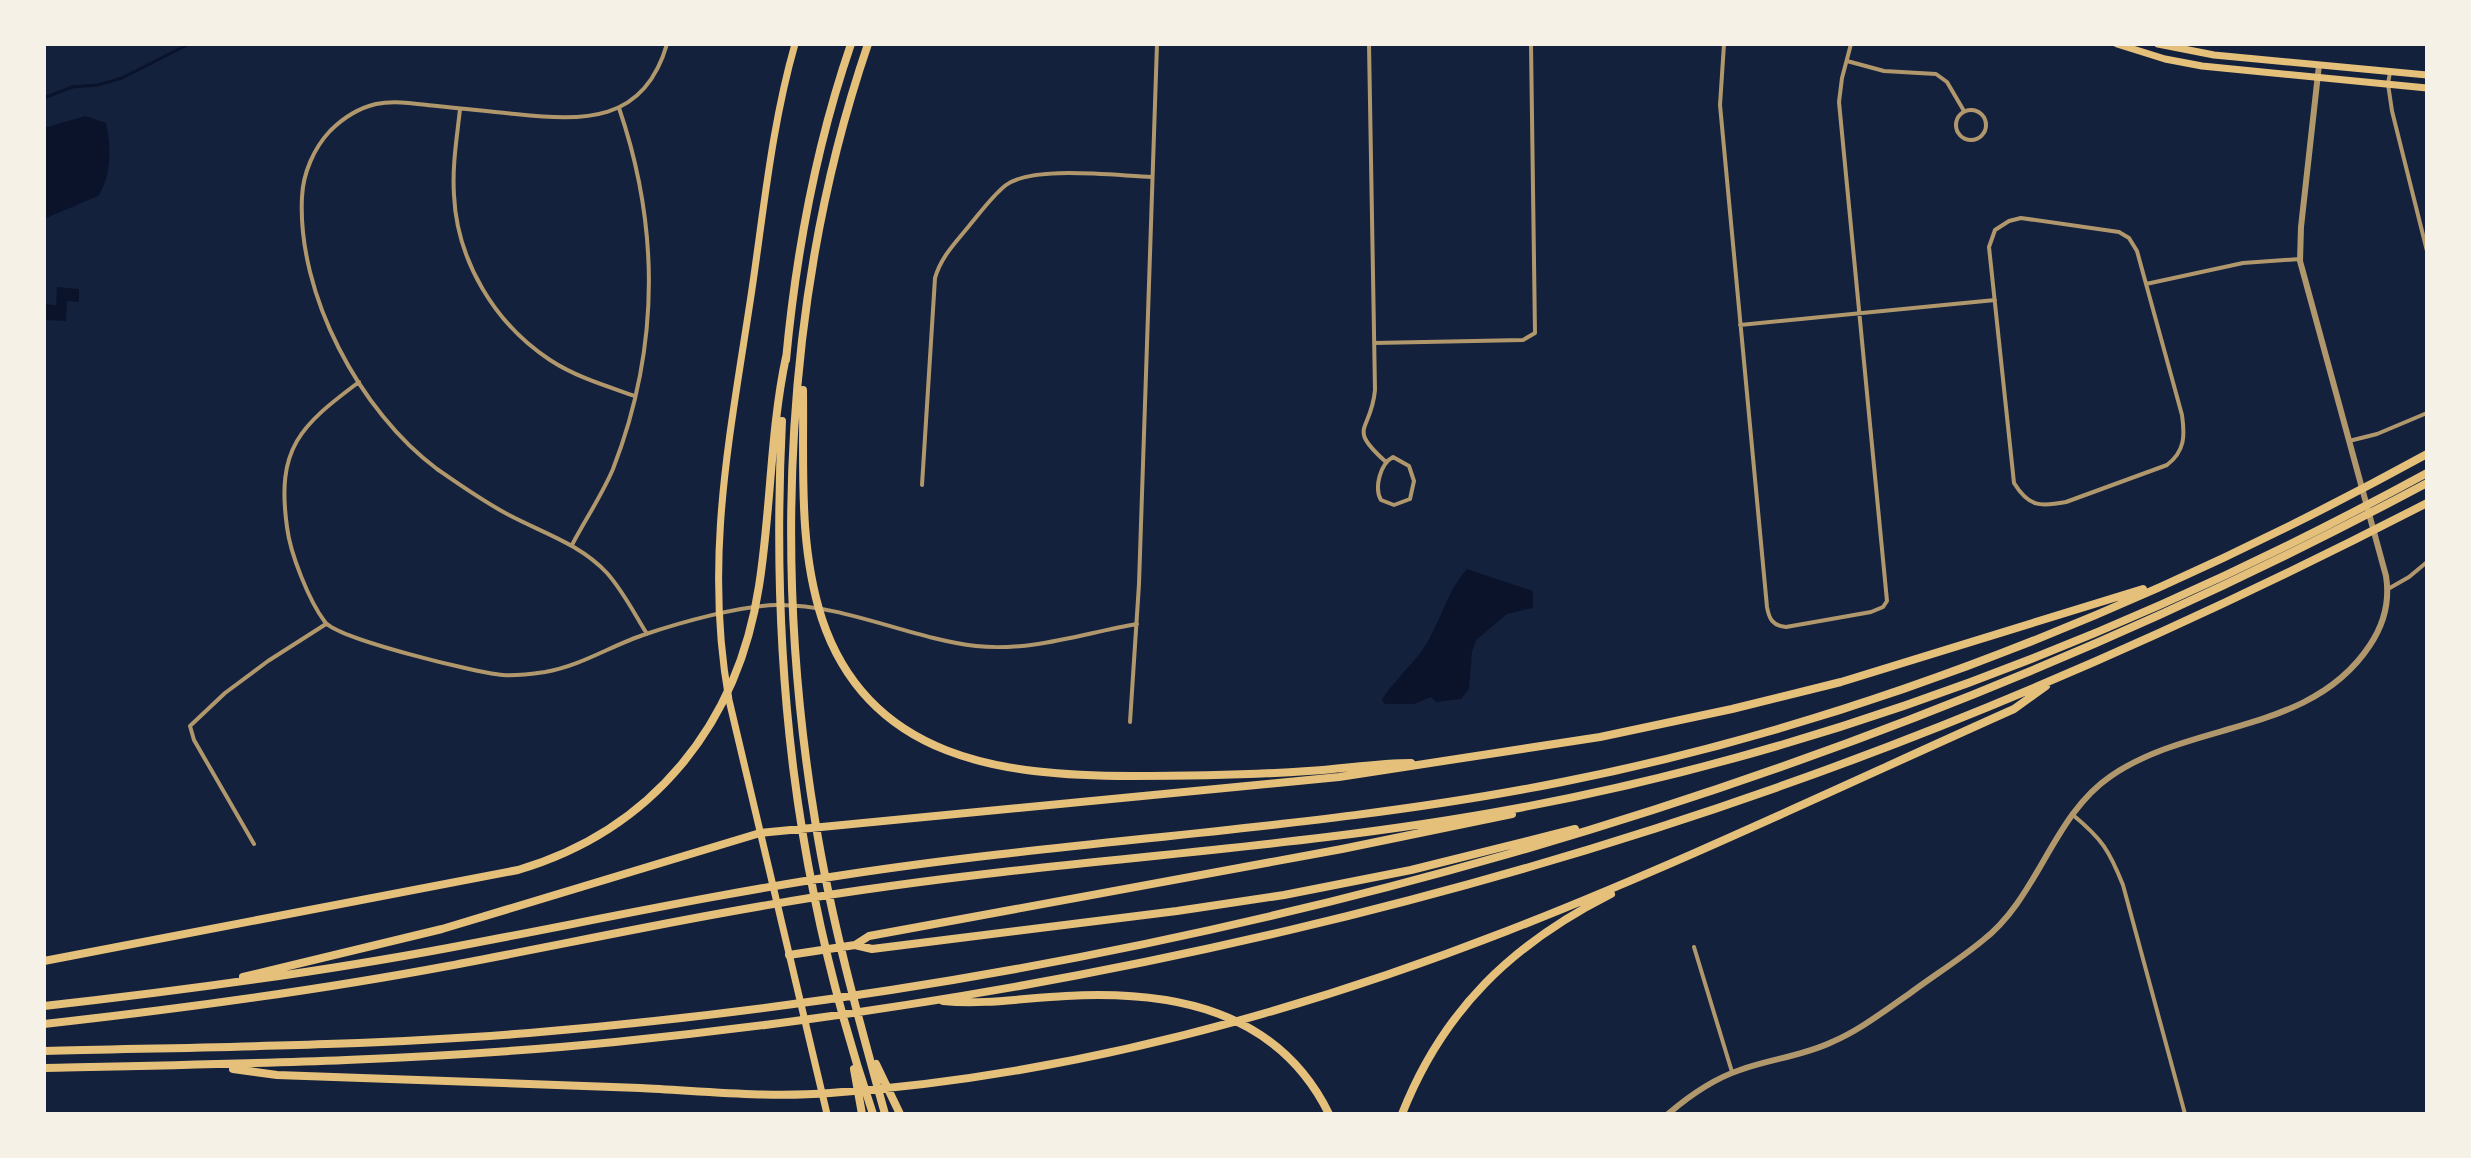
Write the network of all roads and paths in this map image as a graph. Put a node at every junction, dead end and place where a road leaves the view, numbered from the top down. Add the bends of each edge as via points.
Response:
1 (667, 44) edge
2 (795, 44) edge
3 (851, 44) edge
4 (868, 44) edge
5 (1157, 44) edge
6 (1369, 44) edge
7 (1531, 44) edge
8 (1724, 44) edge
9 (1851, 44) edge
10 (2117, 44) edge
11 (2158, 44) edge
12 (1847, 61) junction
13 (2319, 65) junction
14 (2390, 72) junction
15 (2427, 75) edge
16 (2317, 77) junction
17 (2388, 84) junction
18 (2427, 88) edge
19 (619, 108) junction
20 (460, 109) junction
21 (1964, 111) junction
22 (1152, 177) junction
23 (2427, 251) edge
24 (2300, 259) junction
25 (2146, 284) junction
26 (1995, 300) junction
27 (1860, 314) junction
28 (1740, 325) junction
29 (1374, 343) junction
30 (786, 357) junction
31 (801, 359) junction
32 (359, 382) junction
33 (635, 396) junction
34 (2427, 413) edge
35 (2349, 441) junction
36 (2427, 454) edge
37 (1386, 462) junction
38 (2427, 473) edge
39 (2427, 483) edge
40 (922, 485) dead end
41 (2427, 503) edge
42 (572, 545) junction
43 (2427, 562) edge
44 (2168, 583) junction
45 (2388, 589) junction
46 (718, 615) junction
47 (326, 624) junction
48 (1137, 624) junction
49 (647, 634) junction
50 (2052, 681) junction
51 (1130, 722) dead end
52 (1424, 764) junction
53 (1551, 802) junction
54 (1645, 812) junction
55 (2073, 815) junction
56 (760, 833) junction
57 (254, 844) dead end
58 (1637, 877) junction
59 (855, 945) junction
60 (1694, 947) dead end
61 (789, 955) junction
62 (44, 961) edge
63 (220, 985) junction
64 (931, 1000) junction
65 (44, 1006) edge
66 (44, 1024) edge
67 (848, 1037) junction
68 (867, 1047) junction
69 (44, 1051) edge
70 (208, 1065) junction
71 (44, 1068) edge
72 (1732, 1072) junction
73 (822, 1094) junction
74 (899, 1112) edge
75 (827, 1114) edge
76 (862, 1114) edge
77 (873, 1114) edge
78 (885, 1114) edge
79 (1329, 1114) edge
80 (1402, 1114) edge
81 (1668, 1114) edge
82 (2185, 1114) edge

1 - 19 street via 652,76
2 - 46 main road via 775,134 725,470
3 - 30 highway via 811,192
4 - 31 highway via 825,200
5 - 22 street
6 - 29 street
7 - 29 street via 1536,308 1532,337
8 - 28 street via 1720,105
9 - 12 street
10 - 16 main road via 2202,66
11 - 13 main road
12 - 21 street via 1884,71 1936,74
12 - 27 street via 1839,102
13 - 14 main road
13 - 16 street
14 - 15 main road
14 - 17 street
16 - 17 main road
16 - 24 street
17 - 18 main road
17 - 23 street
19 - 20 street via 590,117 560,118
19 - 33 street via 643,199 649,254 647,326
20 - 32 street via 405,103 360,110 323,138 305,174 303,230 311,278
20 - 33 street via 454,196 461,244 477,278 522,339 551,361
21 - 21 street via 1957,131 1966,139 1977,139 1985,130 1984,119 1976,111
22 - 40 street via 1026,175 997,193 948,251 935,278
22 - 48 street
24 - 25 street via 2243,263
24 - 35 street
25 - 26 street via 2137,251 2119,232 2021,218 1995,230 1989,247
25 - 26 street via 2182,415 2185,438 2177,458 2050,505 2024,498 2014,483
26 - 27 street
27 - 28 street
27 - 28 street via 1887,594 1883,607 1871,612 1786,627 1772,622 1767,607
29 - 37 street via 1374,397 1363,438
30 - 62 highway via 759,587 739,669 708,729 672,776 629,815 583,845 477,880
30 - 67 highway via 780,471 782,672 799,814
31 - 52 highway via 803,501 813,584 827,632 856,684 891,720 936,747 998,767 1052,774 1286,773
31 - 68 highway via 793,477 799,695 814,820
32 - 42 street via 393,426 436,468 501,510
32 - 47 street via 305,426 285,479 293,556
33 - 42 street via 611,473
34 - 35 street
35 - 45 street
36 - 44 highway
37 - 37 street via 1379,498 1390,504 1408,501 1414,488 1411,469 1396,457
38 - 53 highway via 2180,597 1976,680 1772,748
39 - 54 highway via 2221,588 2036,669 1892,726
41 - 50 highway via 2261,588
42 - 49 street via 613,581
43 - 45 street
44 - 52 highway via 1777,698 1600,737
44 - 63 highway via 1880,696 1742,738 1561,782 1355,816 845,874
45 - 55 street via 2372,642 2324,692 2293,709 2133,763 2095,788
46 - 48 street via 796,606 997,647
46 - 49 street
46 - 56 main road via 729,700
47 - 49 street via 359,639 503,675 548,671
47 - 57 street via 257,669 190,726
48 - 51 street
50 - 58 highway via 2014,709
50 - 64 highway via 1816,773 1465,884 1169,957
52 - 56 highway via 1286,783
53 - 59 highway via 1405,837 869,936
53 - 66 highway via 1368,831 856,891 343,984
54 - 59 highway via 1411,870 1248,901 872,949
54 - 69 highway via 1470,865 1237,924 899,988 659,1020 490,1035
55 - 72 street via 2016,906 1981,942 1844,1036
55 - 82 street via 2110,852 2123,885
56 - 61 main road
56 - 63 highway via 455,925
58 - 73 highway via 1426,961 1193,1032 1021,1069
58 - 80 highway via 1554,925 1493,973 1440,1039
59 - 61 highway
60 - 72 street
61 - 73 main road
63 - 65 highway
64 - 70 highway via 572,1046
64 - 79 highway via 1106,995 1203,1008 1244,1024 1278,1047 1307,1078
67 - 76 highway
67 - 77 highway
68 - 74 highway
68 - 78 highway
70 - 71 highway
70 - 73 highway via 277,1075
72 - 81 street
73 - 75 main road

